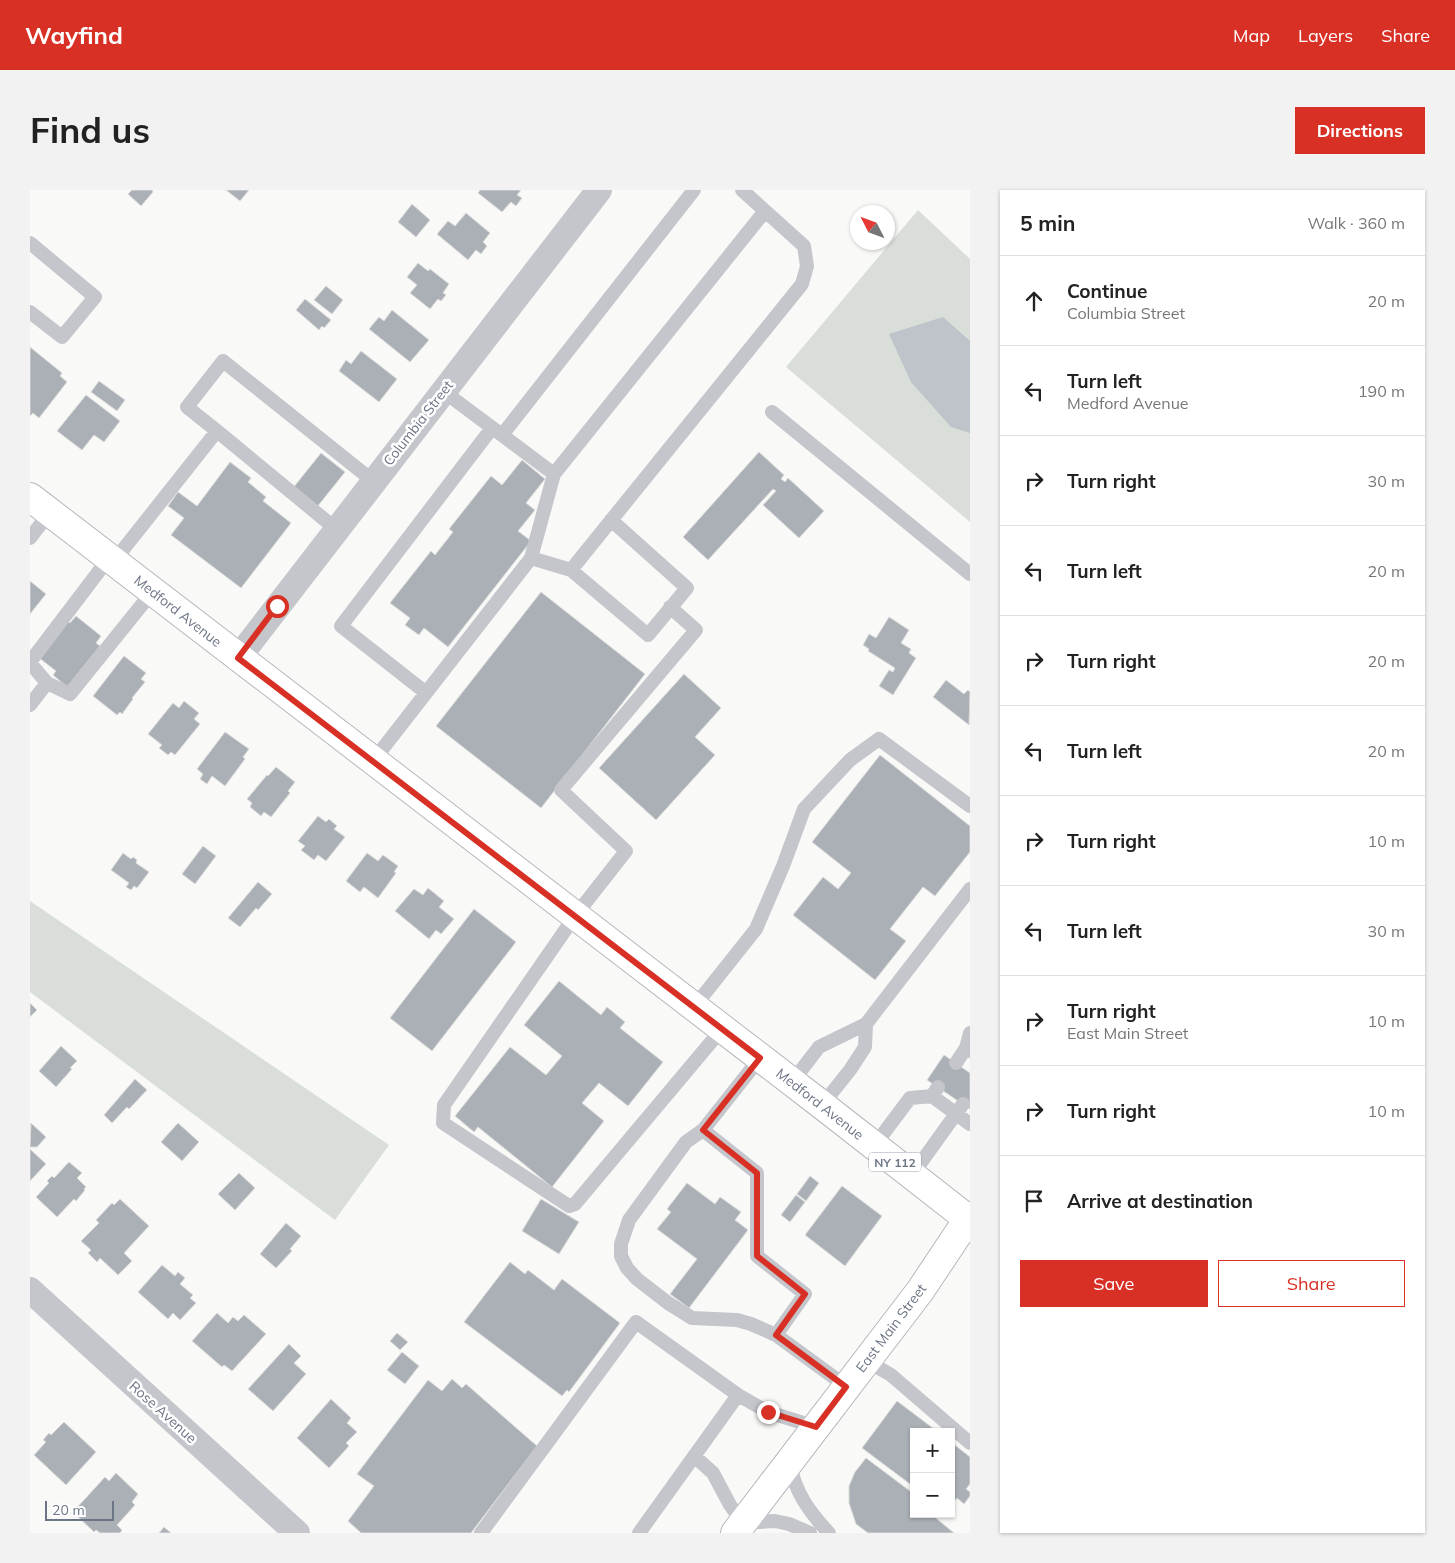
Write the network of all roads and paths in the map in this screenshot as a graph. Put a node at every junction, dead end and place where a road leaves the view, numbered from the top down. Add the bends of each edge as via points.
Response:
1 (598, 190) edge
2 (694, 190) edge
3 (742, 190) edge
4 (765, 210) junction
5 (30, 243) edge
6 (30, 312) edge
7 (443, 391) junction
8 (772, 412) dead end
9 (217, 431) junction
10 (497, 431) junction
11 (554, 474) junction
12 (373, 480) junction
13 (40, 505) edge
14 (611, 520) junction
15 (336, 529) junction
16 (30, 538) edge
17 (531, 558) junction
18 (111, 560) junction
19 (571, 570) junction
20 (970, 574) edge
21 (153, 591) junction
22 (670, 608) junction
23 (238, 658) junction
24 (30, 663) edge
25 (46, 683) junction
26 (425, 692) junction
27 (30, 705) edge
28 (373, 761) junction
29 (970, 806) edge
30 (970, 889) edge
31 (576, 916) junction
32 (694, 1007) junction
33 (866, 1024) junction
34 (722, 1029) junction
35 (970, 1033) edge
36 (968, 1049) edge
37 (760, 1058) junction
38 (956, 1063) dead end
39 (792, 1082) junction
40 (822, 1105) junction
41 (959, 1109) junction
42 (970, 1124) edge
43 (703, 1130) junction
44 (874, 1146) junction
45 (912, 1175) junction
46 (969, 1220) edge
47 (30, 1290) edge
48 (776, 1335) junction
49 (867, 1361) junction
50 (846, 1387) junction
51 (738, 1395) junction
52 (816, 1427) junction
53 (970, 1443) edge
54 (694, 1456) junction
55 (790, 1461) junction
56 (739, 1528) edge
57 (297, 1533) edge
58 (481, 1533) edge
59 (639, 1533) edge
60 (810, 1533) edge
61 (829, 1533) edge

1 - 7 street, Columbia Street
2 - 10 lane
3 - 4 lane
4 - 11 lane
4 - 14 lane via 804,246 808,266 802,284
5 - 6 lane via 95,296 62,337
7 - 10 lane
7 - 12 street, Columbia Street
8 - 20 lane
9 - 12 lane via 187,407 223,361
9 - 15 lane
9 - 18 lane
10 - 11 lane
10 - 26 lane via 341,626
11 - 17 lane
12 - 15 street, Columbia Street
13 - 16 lane
13 - 18 main road, Medford Avenue / NY 112
14 - 19 lane
14 - 22 lane via 687,588
15 - 23 street, Columbia Street
17 - 19 lane
17 - 26 lane
18 - 21 main road, Medford Avenue / NY 112
18 - 24 lane
19 - 22 lane via 648,635
21 - 23 main road, Medford Avenue / NY 112
21 - 25 lane via 70,694
22 - 31 lane via 696,630 561,790 626,851
23 - 28 main road, Medford Avenue / NY 112
24 - 25 lane
25 - 27 lane
26 - 28 lane
28 - 31 main road, Medford Avenue / NY 112
29 - 32 lane via 879,739 850,760 804,809 756,929
30 - 33 lane
31 - 32 main road, Medford Avenue / NY 112
31 - 34 lane via 444,1105 443,1123 569,1206 575,1204
32 - 34 main road, Medford Avenue / NY 112
33 - 39 lane via 819,1047
33 - 40 lane via 865,1048
34 - 37 main road, Medford Avenue / NY 112
35 - 36 lane
36 - 38 lane
37 - 39 main road, Medford Avenue / NY 112
37 - 43 lane
39 - 40 main road, Medford Avenue / NY 112
40 - 44 main road, Medford Avenue / NY 112
41 - 42 lane
41 - 44 lane via 935,1092 910,1098
41 - 45 lane
43 - 48 lane via 757,1173 757,1256 805,1294
43 - 48 lane via 686,1142 629,1220 620,1256 637,1278 668,1304 692,1318 737,1320
44 - 45 main road, Medford Avenue / NY 112
45 - 46 main road, Medford Avenue / NY 112
46 - 49 main road, East Main Street
47 - 57 street, Rose Avenue
48 - 50 lane
49 - 50 main road, East Main Street
49 - 53 lane via 891,1375
50 - 52 main road, East Main Street
51 - 52 lane via 768,1412
51 - 54 lane
51 - 58 lane via 636,1322
52 - 55 main road, East Main Street
54 - 56 lane via 713,1473
54 - 59 lane
55 - 56 main road, East Main Street
55 - 61 lane via 798,1492
56 - 60 lane via 775,1521

